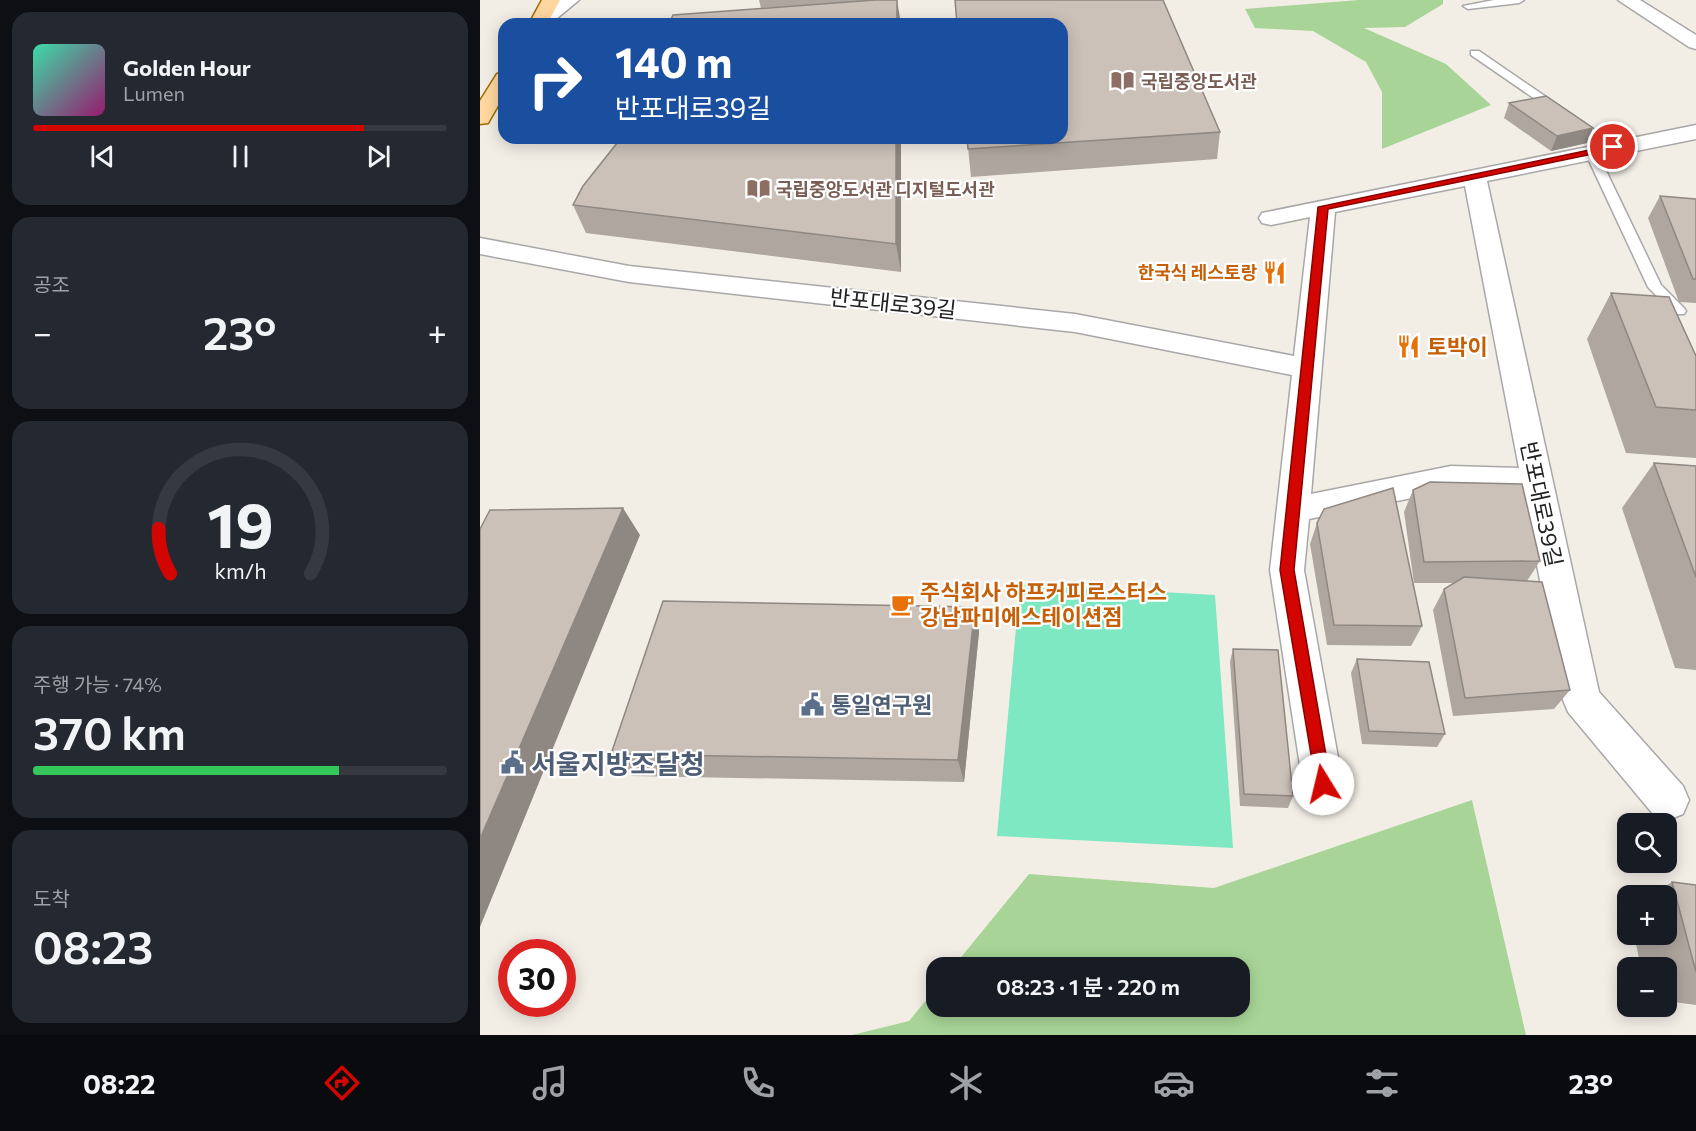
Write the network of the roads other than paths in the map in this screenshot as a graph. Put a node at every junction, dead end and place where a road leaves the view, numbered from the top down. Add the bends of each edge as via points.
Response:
1 (551, 0) edge
2 (570, 0) edge
3 (1519, 0) edge
4 (1627, 0) edge
5 (1468, 6) dead end
6 (541, 18) edge
7 (546, 18) edge
8 (1696, 43) edge
9 (1475, 53) dead end
10 (498, 88) edge
11 (480, 118) edge
12 (1696, 132) edge
13 (1613, 147) junction
14 (1591, 152) junction
15 (1475, 177) junction
16 (1323, 207) junction
17 (1271, 218) dead end
18 (480, 246) edge
19 (1679, 311) dead end
20 (1305, 368) junction
21 (1537, 480) junction
22 (1292, 510) junction
23 (1323, 784) dead end
24 (1668, 800) dead end

1 - 6 main road
2 - 7 street
3 - 5 lane
4 - 8 street
9 - 13 lane
10 - 11 main road
12 - 13 street
13 - 14 street
14 - 15 street
14 - 19 lane via 1655,287
15 - 16 street
15 - 21 street, 반포대로39길
16 - 17 street
16 - 20 street
18 - 20 street, 반포대로39길 via 629,274 1075,323
20 - 22 street
21 - 22 street via 1451,478
21 - 24 street, 반포대로39길 via 1582,700
22 - 23 street via 1287,570

